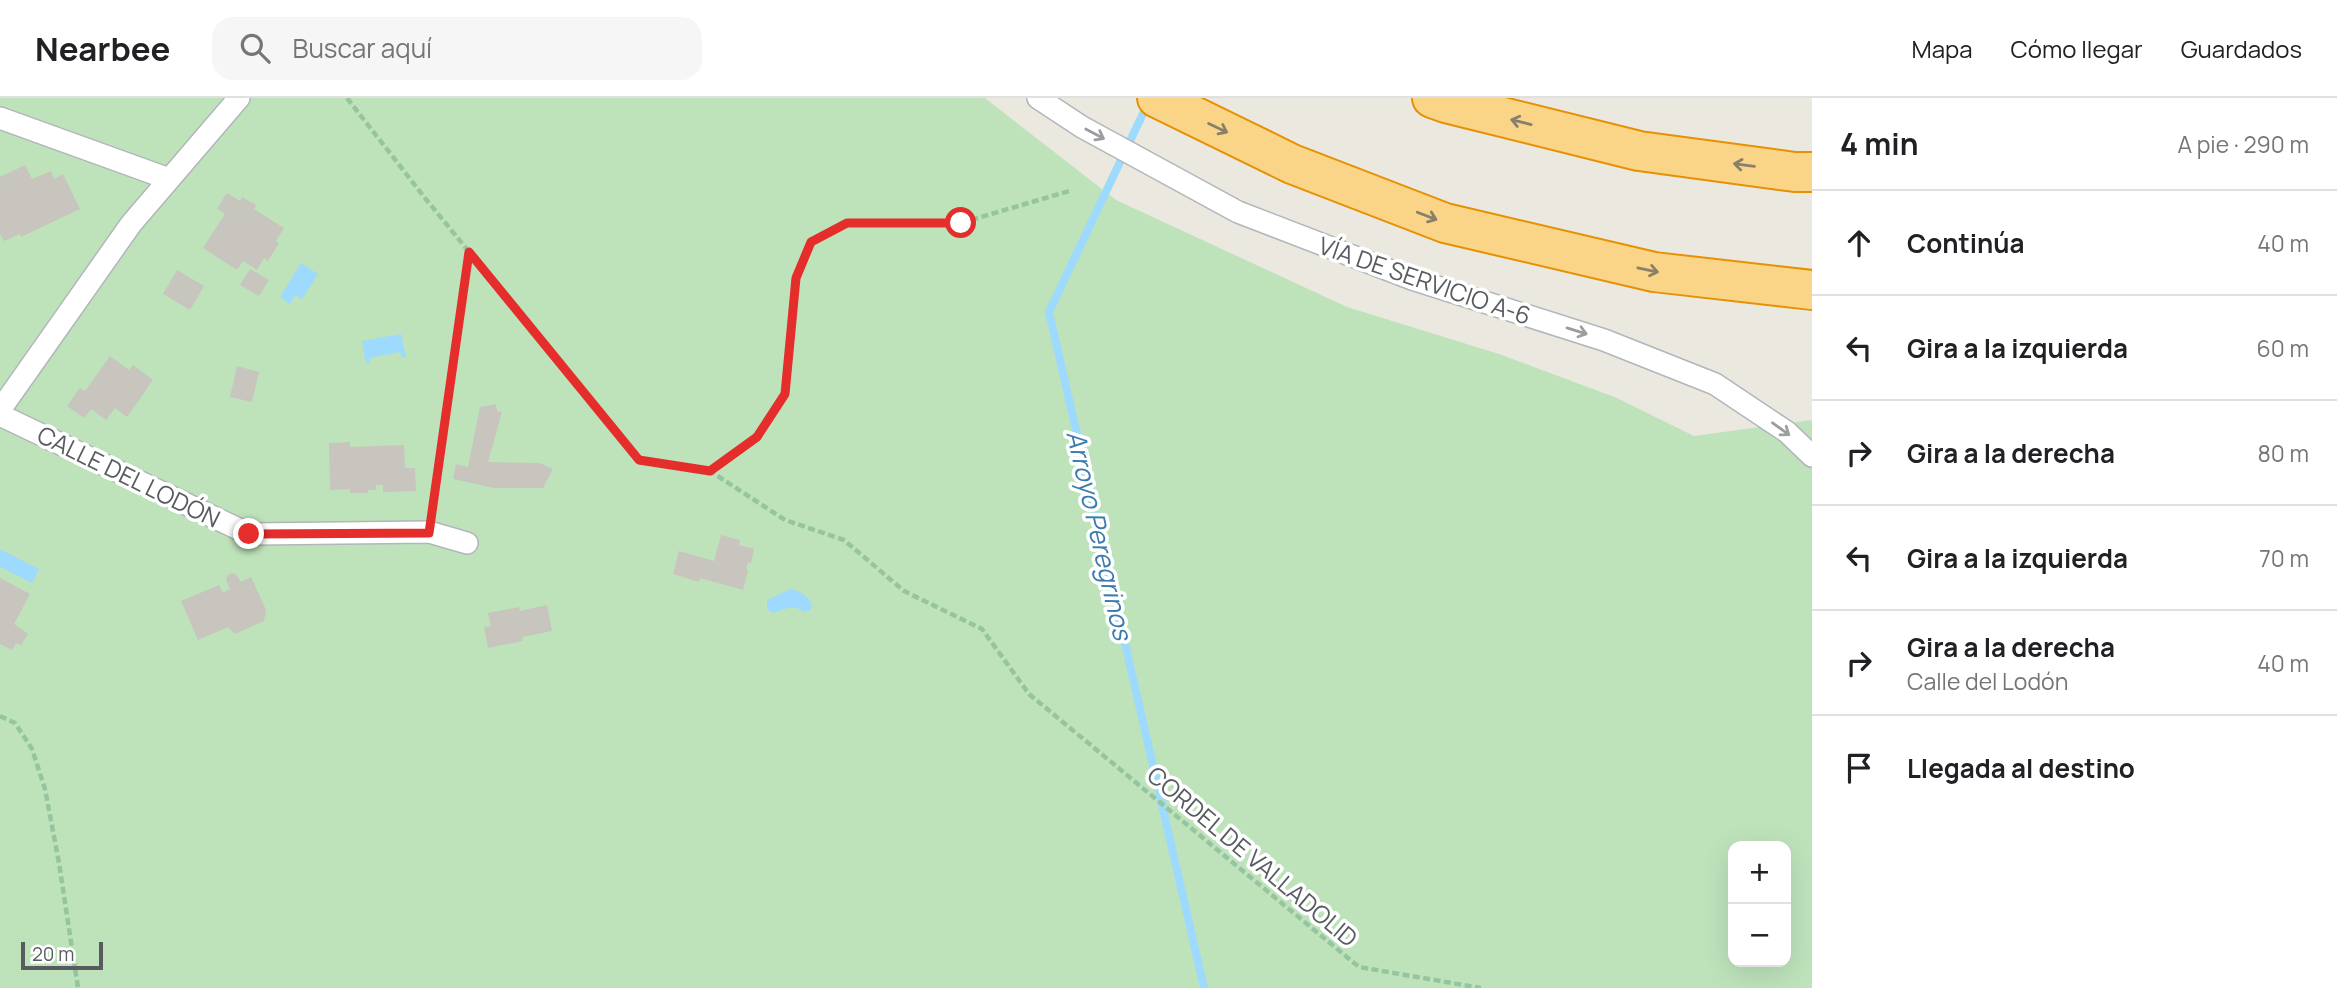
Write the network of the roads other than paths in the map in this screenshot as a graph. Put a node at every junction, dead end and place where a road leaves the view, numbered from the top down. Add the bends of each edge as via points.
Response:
1 (239, 98) edge
2 (1038, 98) edge
3 (1157, 98) edge
4 (1432, 98) edge
5 (0, 118) edge
6 (1812, 172) edge
7 (169, 179) junction
8 (1812, 290) edge
9 (0, 412) edge
10 (1812, 456) edge
11 (467, 542) dead end

1 - 7 street
2 -> 10 street, VÍA DE SERVICIO A-6 via 1238,212 1412,279 1604,340 1715,384 1787,432
3 -> 8 highway via 1292,164 1445,223 1654,272
6 -> 4 highway via 1639,151
5 - 7 street
7 - 9 street via 109,254
9 - 11 street, CALLE DEL LODÓN via 249,534 429,533

